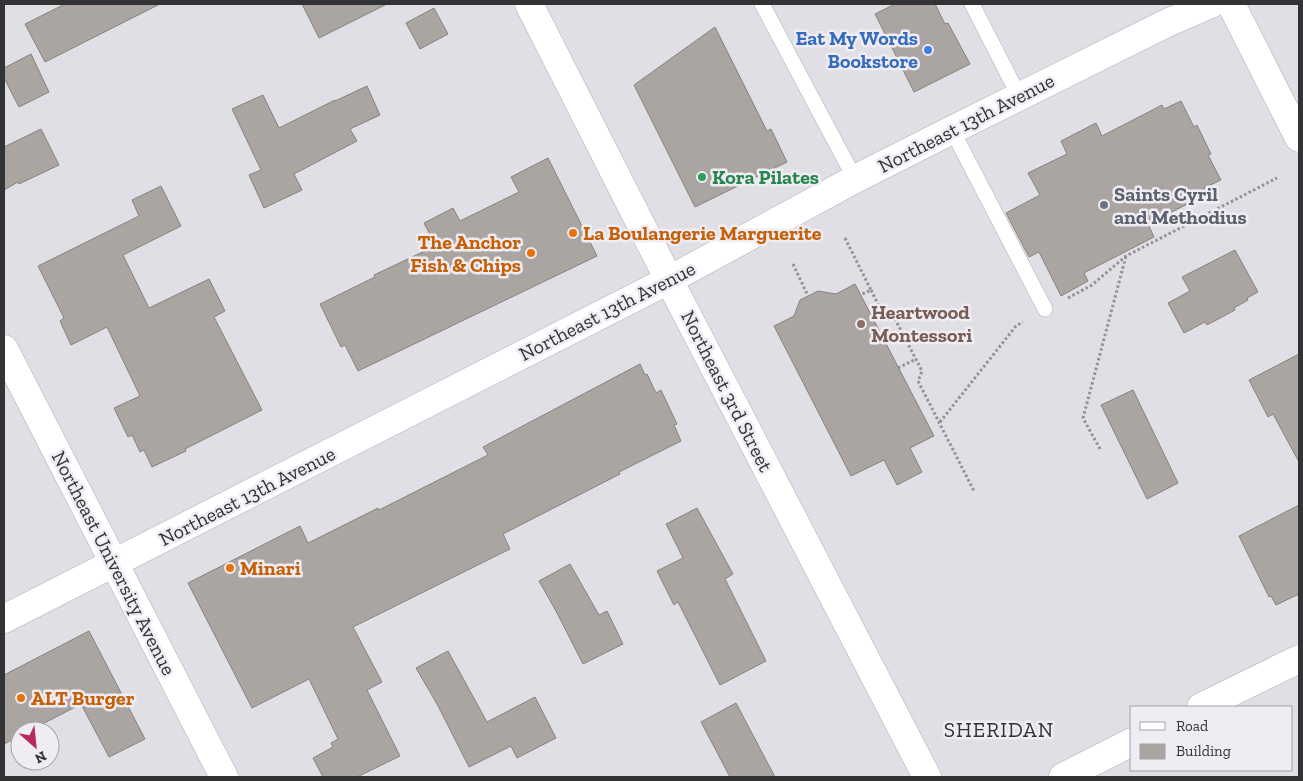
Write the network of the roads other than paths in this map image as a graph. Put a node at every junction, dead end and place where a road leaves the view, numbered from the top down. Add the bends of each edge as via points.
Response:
1 (529, 4) edge
2 (762, 4) edge
3 (1212, 4) edge
4 (1231, 4) edge
5 (978, 6) edge
6 (1019, 96) junction
7 (952, 130) junction
8 (1299, 138) edge
9 (855, 180) junction
10 (669, 280) junction
11 (1045, 309) road end
12 (4, 348) edge
13 (114, 564) junction
14 (4, 619) edge
15 (1299, 659) edge
16 (1203, 706) edge
17 (1130, 743) edge
18 (224, 777) edge
19 (927, 777) edge
20 (1063, 777) edge

1 - 10 street, Northeast 3rd Street
2 - 9 lane
3 - 6 street, Northeast 13th Avenue
4 - 8 street
5 - 6 lane
6 - 7 street, Northeast 13th Avenue
7 - 9 street, Northeast 13th Avenue
7 - 11 lane
9 - 10 street, Northeast 13th Avenue
10 - 13 street, Northeast 13th Avenue
10 - 19 street, Northeast 3rd Street
12 - 13 street, Northeast University Avenue
13 - 14 street, Northeast 13th Avenue
13 - 18 street, Northeast University Avenue
15 - 16 street
17 - 20 street

